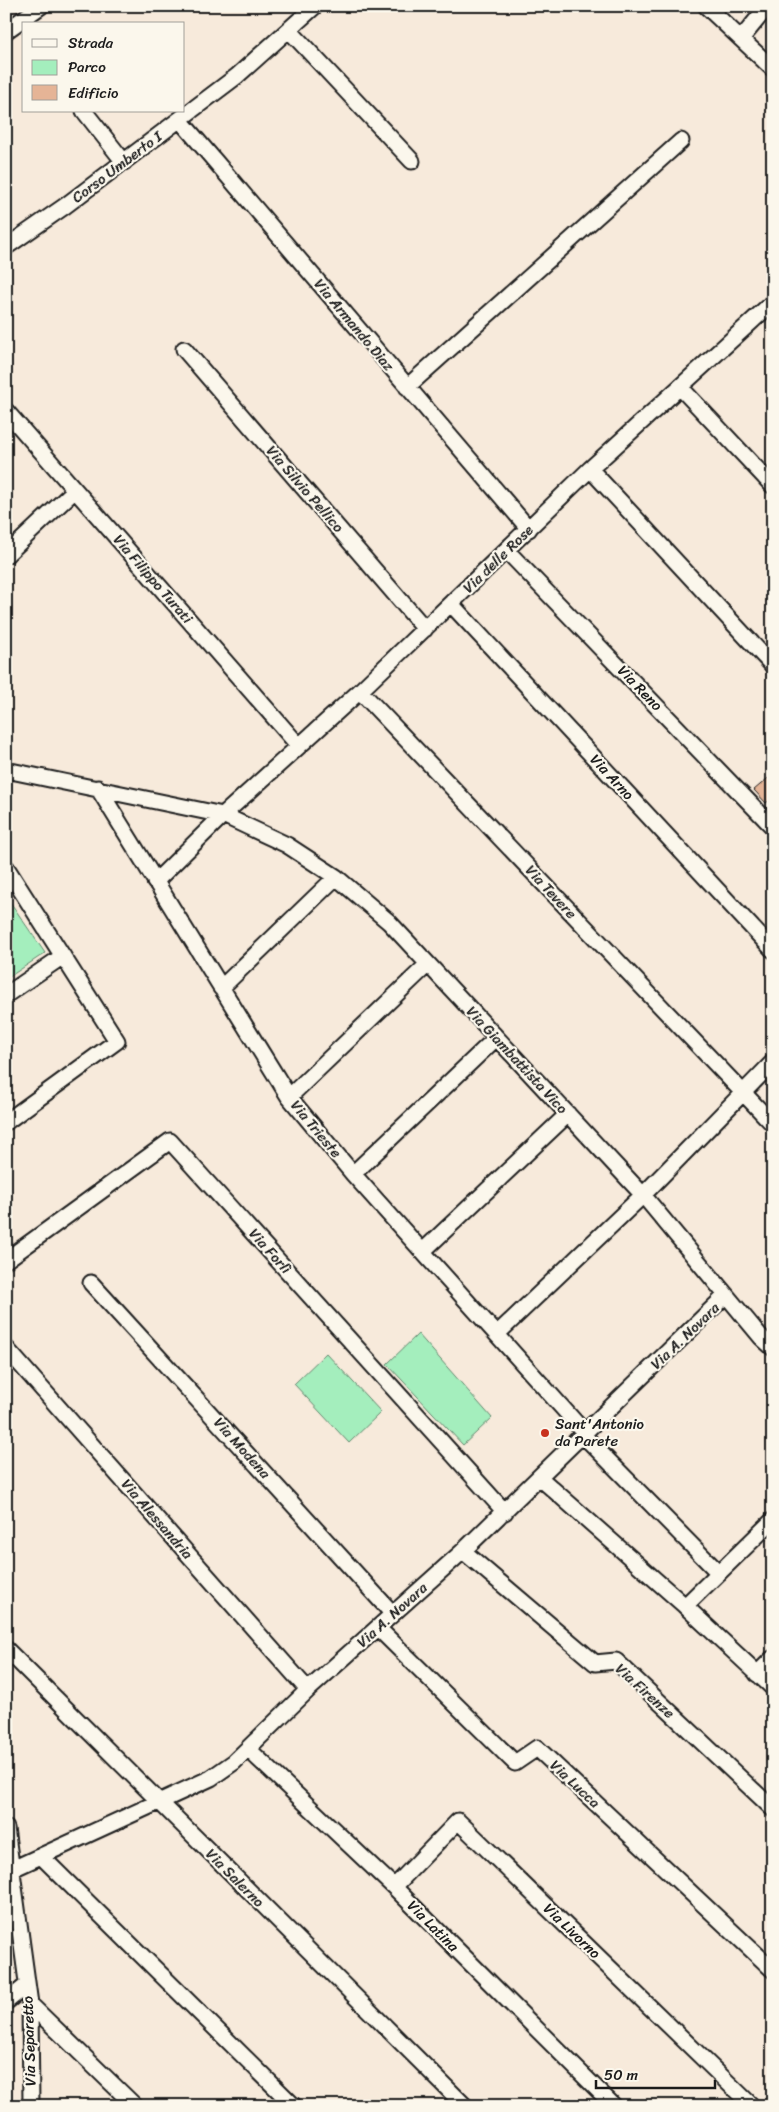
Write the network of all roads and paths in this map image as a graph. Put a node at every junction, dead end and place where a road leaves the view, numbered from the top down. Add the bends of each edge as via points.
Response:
1 (41, 6) edge
2 (315, 6) edge
3 (706, 6) edge
4 (768, 6) edge
5 (23, 22) edge
6 (289, 30) junction
7 (741, 39) junction
8 (773, 68) edge
9 (85, 112) edge
10 (180, 120) junction
11 (681, 141) dead end
12 (412, 161) dead end
13 (124, 162) junction
14 (6, 247) edge
15 (772, 304) edge
16 (184, 349) dead end
17 (680, 387) junction
18 (407, 388) junction
19 (6, 411) edge
20 (590, 470) junction
21 (773, 486) edge
22 (75, 490) junction
23 (529, 529) junction
24 (507, 550) junction
25 (6, 555) edge
26 (451, 604) junction
27 (425, 629) junction
28 (773, 666) edge
29 (360, 691) junction
30 (299, 746) junction
31 (6, 770) edge
32 (98, 788) junction
33 (223, 815) junction
34 (773, 827) edge
35 (6, 867) edge
36 (336, 877) junction
37 (155, 882) junction
38 (773, 950) edge
39 (63, 956) junction
40 (428, 964) junction
41 (221, 988) junction
42 (6, 995) edge
43 (496, 1038) junction
44 (773, 1062) edge
45 (742, 1094) junction
46 (289, 1098) junction
47 (568, 1114) junction
48 (6, 1122) edge
49 (773, 1124) edge
50 (353, 1174) junction
51 (643, 1195) junction
52 (423, 1251) junction
53 (6, 1260) edge
54 (91, 1283) dead end
55 (726, 1295) junction
56 (497, 1334) junction
57 (6, 1348) edge
58 (773, 1348) edge
59 (584, 1434) junction
60 (539, 1477) junction
61 (505, 1512) junction
62 (773, 1520) edge
63 (463, 1551) junction
64 (719, 1573) junction
65 (685, 1606) junction
66 (392, 1614) junction
67 (378, 1628) junction
68 (6, 1649) edge
69 (773, 1658) edge
70 (756, 1674) junction
71 (773, 1688) edge
72 (308, 1690) junction
73 (248, 1749) junction
74 (159, 1803) junction
75 (773, 1809) edge
76 (6, 1828) edge
77 (41, 1856) junction
78 (9, 1871) edge
79 (394, 1887) junction
80 (773, 1970) edge
81 (27, 1985) junction
82 (6, 2002) edge
83 (30, 2004) junction
84 (31, 2106) edge
85 (135, 2106) edge
86 (294, 2106) edge
87 (465, 2106) edge
88 (614, 2106) edge
89 (752, 2106) edge

1 - 5 street
2 - 6 street, Corso Umberto I
3 - 7 street
4 - 7 street
6 - 10 street, Corso Umberto I
6 - 12 street
7 - 8 street
9 - 13 street
10 - 13 street, Corso Umberto I
10 - 18 street, Via Armando Diaz
11 - 18 street
13 - 14 street, Corso Umberto I
15 - 17 street, Via delle Rose
16 - 27 street, Via Silvio Pellico
17 - 20 street, Via delle Rose
17 - 21 street
18 - 23 street, Via Armando Diaz
19 - 22 street, Via Filippo Turati
20 - 23 street, Via delle Rose
20 - 28 street
22 - 25 street
22 - 30 street, Via Filippo Turati
23 - 24 street, Via delle Rose
24 - 26 street, Via delle Rose
24 - 34 street, Via Reno
26 - 27 street, Via delle Rose
26 - 38 street, Via Arno
27 - 29 street, Via delle Rose
29 - 30 street, Via delle Rose
29 - 45 street, Via Tevere
30 - 33 street, Via delle Rose
31 - 32 street, Via Giambattista Vico
32 - 33 street, Via Giambattista Vico
32 - 37 street, Via Trieste
33 - 36 street, Via Giambattista Vico via 287,845
33 - 37 street, Via delle Rose
35 - 39 street
36 - 40 street, Via Giambattista Vico via 389,922
36 - 41 street
37 - 41 street, Via Trieste
39 - 42 street
39 - 48 street via 117,1041
40 - 43 street, Via Giambattista Vico
40 - 46 street
41 - 46 street, Via Trieste
43 - 47 street, Via Giambattista Vico
43 - 50 street
44 - 45 street
45 - 49 street, Via Tevere
45 - 51 street
46 - 50 street, Via Trieste
47 - 51 street, Via Giambattista Vico
47 - 52 street
50 - 52 street, Via Trieste
51 - 55 street, Via Giambattista Vico
51 - 56 street
52 - 56 street, Via Trieste
53 - 61 street, Via Forlì via 170,1141
54 - 66 street, Via Modena
55 - 58 street, Via Giambattista Vico
55 - 59 street, Via A. Novara
56 - 59 street, Via Trieste
57 - 72 street, Via Alessandria
59 - 60 street, Via A. Novara
59 - 64 street, Via Trieste
60 - 61 street, Via A. Novara
60 - 65 street
61 - 63 street, Via A. Novara
62 - 64 street
63 - 66 street, Via A. Novara
63 - 75 street, Via Firenze via 595,1663 616,1661
64 - 65 street
65 - 70 street
66 - 67 street, Via A. Novara
67 - 72 street, Via A. Novara
67 - 80 street, Via Lucca via 515,1763 537,1748
68 - 74 street, Via Salerno
69 - 70 street
70 - 71 street
72 - 73 street, Via A. Novara
73 - 74 street, Via A. Novara via 212,1778
73 - 79 street, Via Latina
74 - 77 street, Via A. Novara
74 - 87 street, Via Salerno
76 - 78 street, Via Separetto
77 - 78 street, Via A. Novara
77 - 86 street
78 - 81 street, Via Separetto
79 - 88 street, Via Latina
79 - 89 street, Via Livorno via 458,1821
81 - 82 street
81 - 83 street, Via Separetto
83 - 84 street, Via Separetto
83 - 85 street

